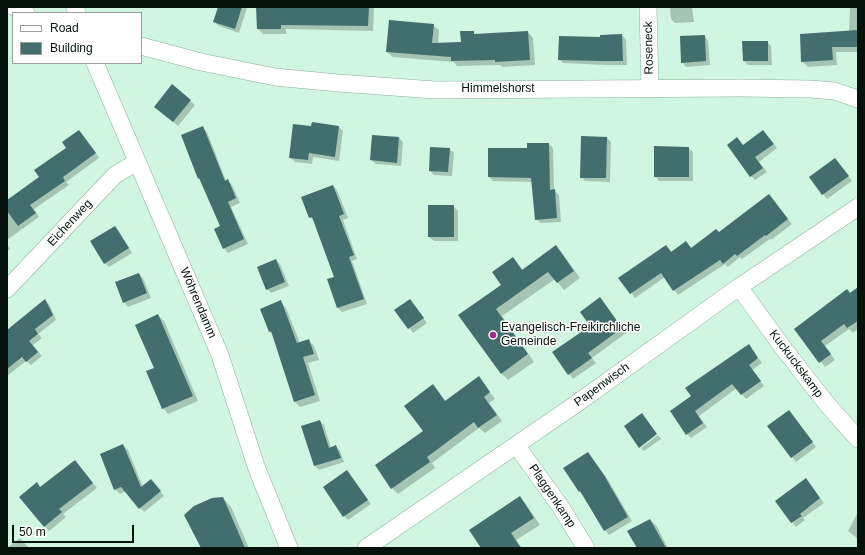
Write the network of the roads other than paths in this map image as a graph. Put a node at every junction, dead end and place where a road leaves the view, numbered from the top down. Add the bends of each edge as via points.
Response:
1 (14, 7) edge
2 (648, 7) edge
3 (24, 12) edge
4 (142, 46) edge
5 (95, 64) edge
6 (650, 88) junction
7 (858, 99) edge
8 (137, 162) junction
9 (858, 207) edge
10 (739, 287) junction
11 (7, 289) edge
12 (858, 439) edge
13 (516, 445) junction
14 (289, 548) edge
15 (366, 548) edge
16 (586, 548) edge

1 - 3 street
2 - 6 street, Roseneck
4 - 6 street, Himmelshorst via 201,62 275,77 338,83 435,90
5 - 8 street, Wöhrendamm
6 - 7 street, Himmelshorst via 810,89 834,91
8 - 11 street, Eichenweg via 115,175
8 - 14 street, Wöhrendamm via 220,355 257,469
9 - 10 street, Papenwisch
10 - 12 street, Kuckuckskamp via 826,403
10 - 13 street, Papenwisch
13 - 15 street, Papenwisch
13 - 16 street, Plaggenkamp via 560,506

